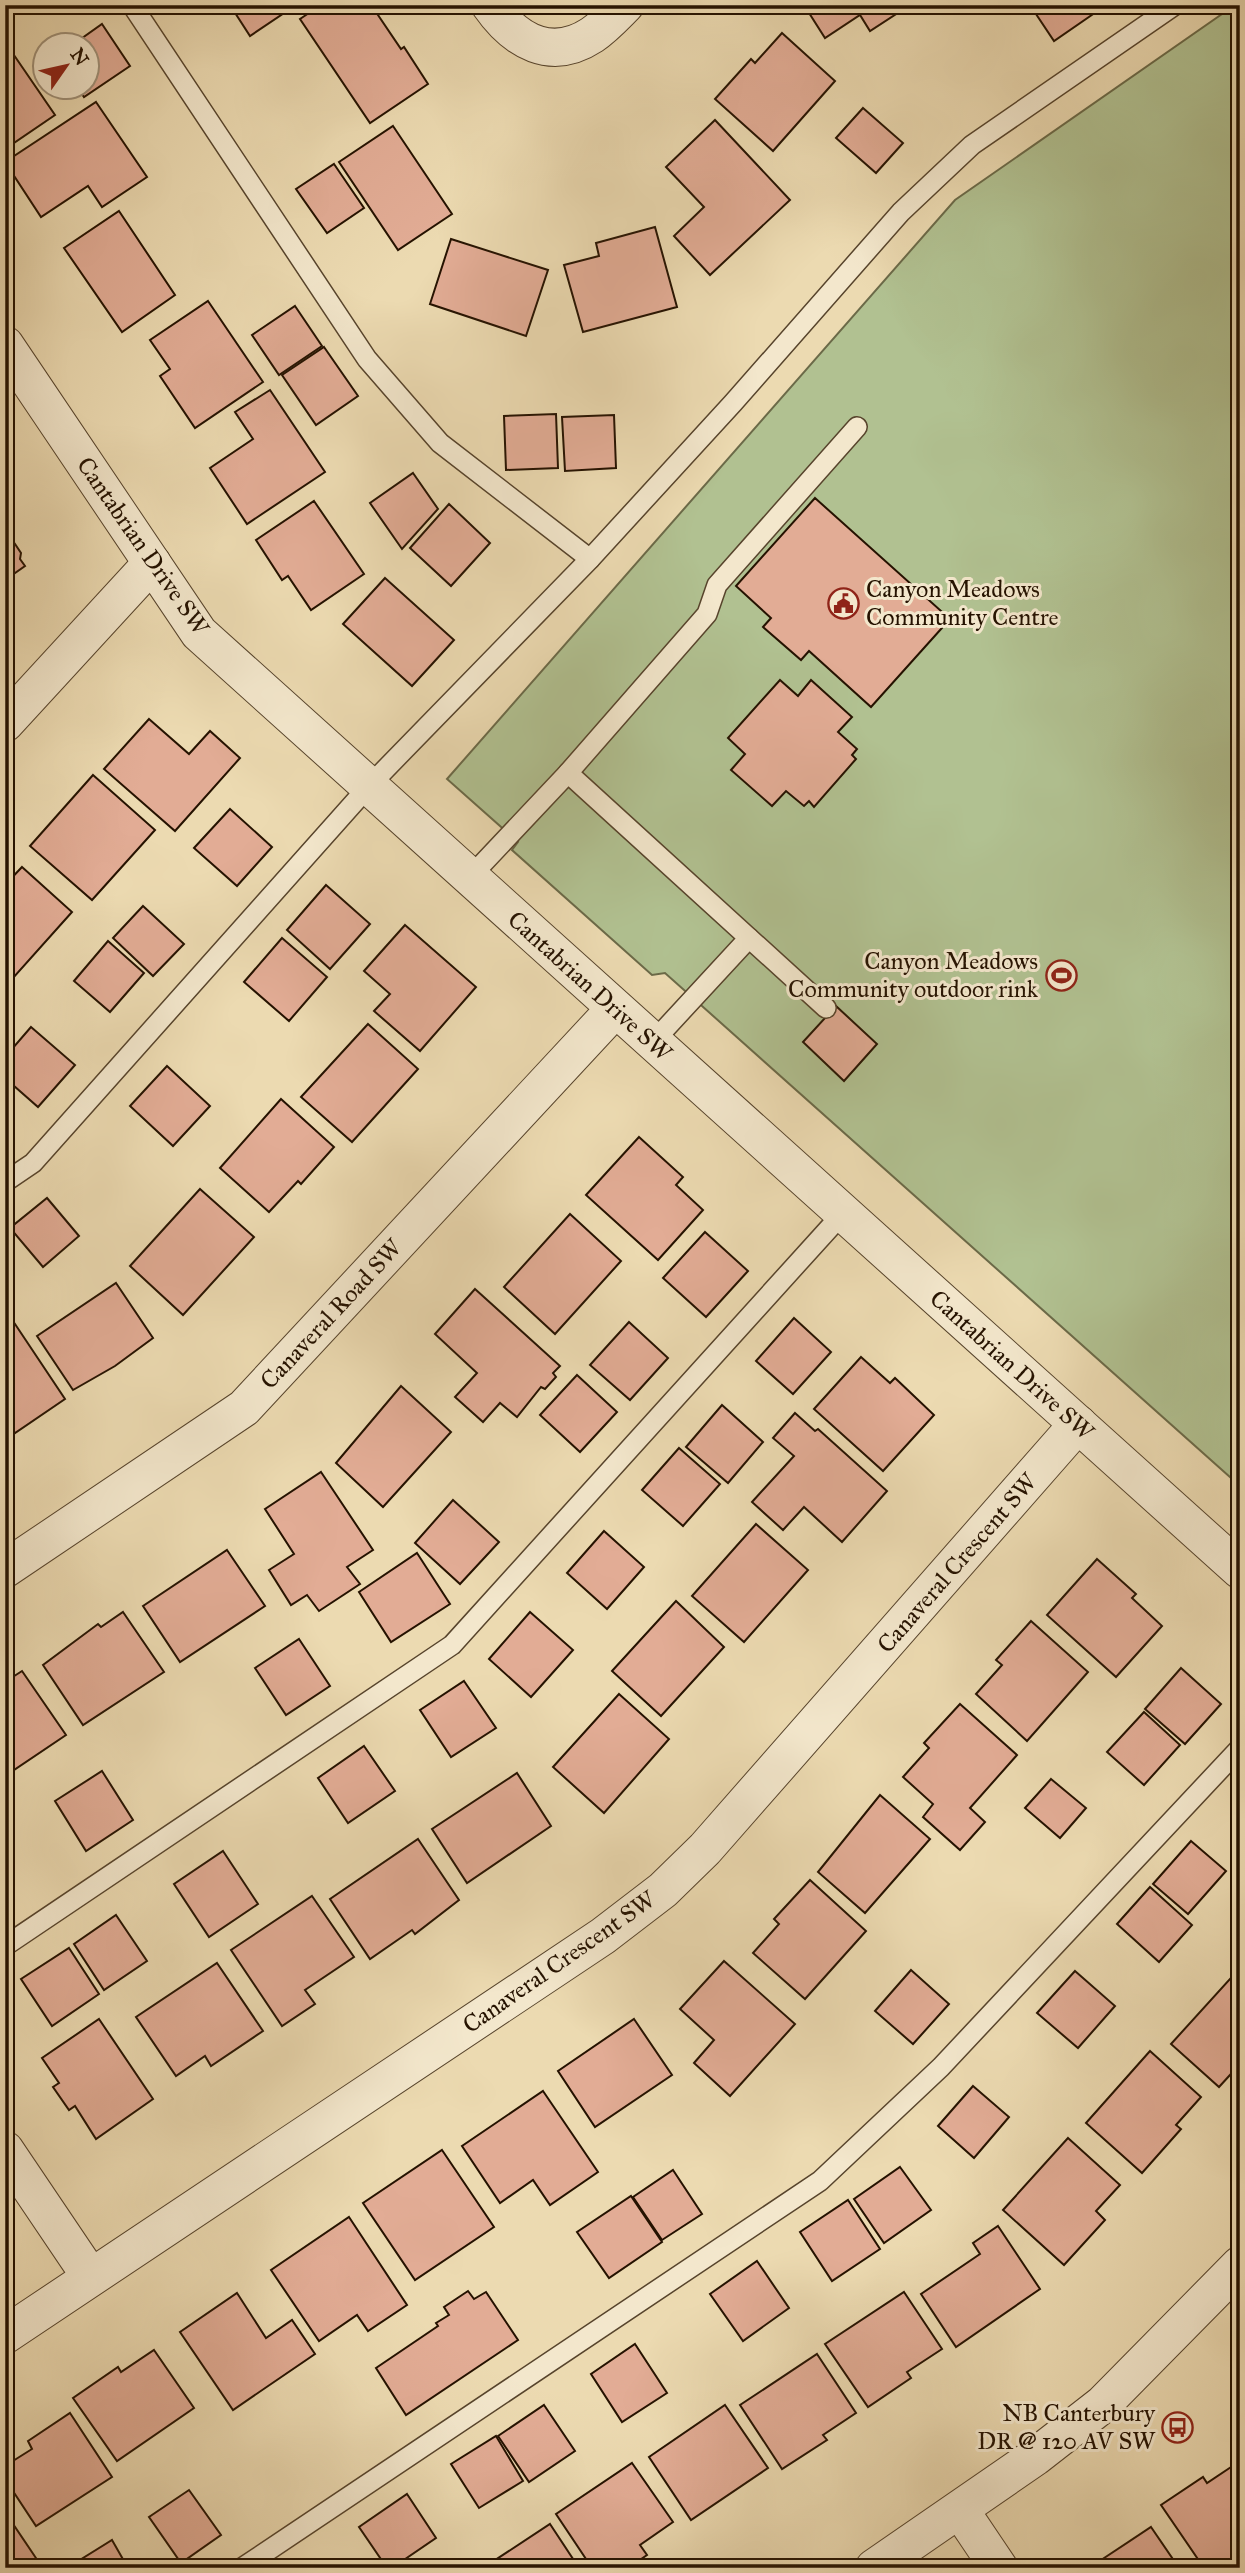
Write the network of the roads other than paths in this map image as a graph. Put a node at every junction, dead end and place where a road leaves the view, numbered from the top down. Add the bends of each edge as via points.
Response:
1 (132, 5) edge
2 (491, 5) edge
3 (625, 5) edge
4 (1175, 5) edge
5 (5, 345) edge
6 (857, 427) dead end
7 (590, 559) junction
8 (152, 563) junction
9 (5, 723) edge
10 (568, 773) junction
11 (368, 787) junction
12 (470, 877) junction
13 (749, 938) junction
14 (826, 1009) dead end
15 (614, 1010) junction
16 (652, 1043) junction
17 (5, 1182) edge
18 (844, 1213) junction
19 (1078, 1424) junction
20 (5, 1569) edge
21 (1240, 1570) edge
22 (1240, 1748) edge
23 (5, 1946) edge
24 (5, 2150) edge
25 (1240, 2265) edge
26 (90, 2276) junction
27 (5, 2334) edge
28 (960, 2510) junction
29 (242, 2568) edge
30 (874, 2568) edge
31 (999, 2568) edge

1 - 7 lane via 368,359 440,443
2 - 3 street via 504,25 535,46 567,47 592,35
4 - 7 lane via 972,145 901,212
5 - 8 street, Cantabrian Drive SW
6 - 10 lane via 717,585 707,614
7 - 11 lane
8 - 9 street
8 - 11 street, Cantabrian Drive SW via 200,633
10 - 12 lane
10 - 13 lane
11 - 12 street, Cantabrian Drive SW
11 - 17 lane via 33,1163
12 - 15 street, Cantabrian Drive SW
13 - 14 lane
13 - 16 lane
15 - 16 street, Cantabrian Drive SW
15 - 20 street, Canaveral Road SW via 244,1408
16 - 18 street, Cantabrian Drive SW
18 - 19 street, Cantabrian Drive SW
18 - 23 lane via 452,1645
19 - 21 street, Cantabrian Drive SW
19 - 26 street, Canaveral Crescent SW via 705,1849 663,1890 603,1936
22 - 29 lane via 941,2067 821,2180
24 - 26 street
25 - 28 street via 1103,2404
26 - 27 street, Canaveral Crescent SW
28 - 30 street
28 - 31 street

